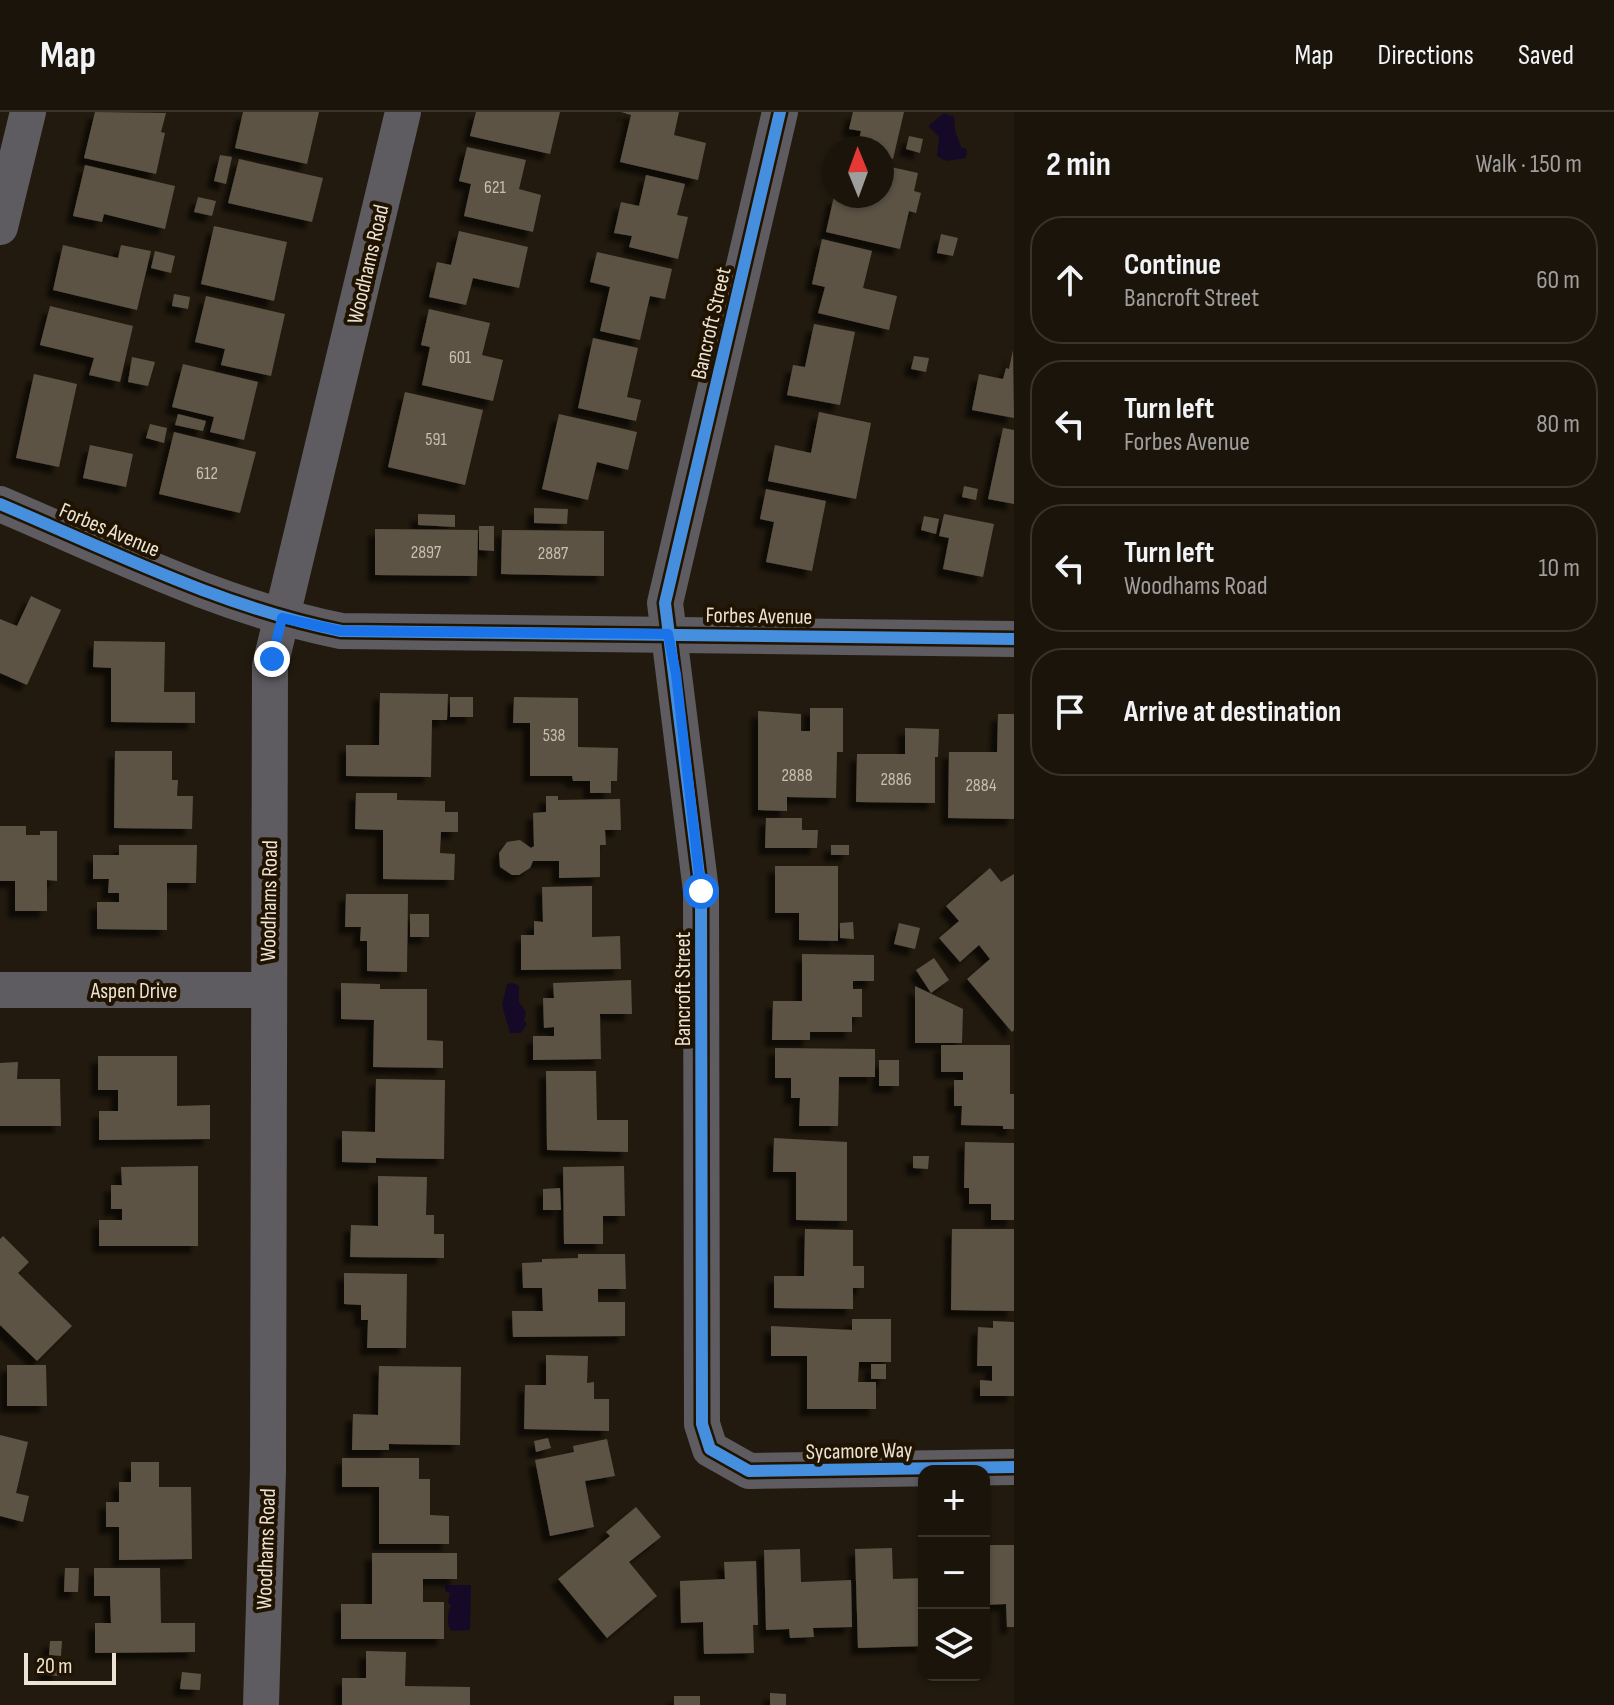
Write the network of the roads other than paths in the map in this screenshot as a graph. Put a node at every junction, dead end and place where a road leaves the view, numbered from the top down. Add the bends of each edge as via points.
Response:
1 (28, 112) edge
2 (403, 112) edge
3 (780, 112) edge
4 (0, 227) edge
5 (0, 504) edge
6 (282, 618) junction
7 (668, 634) junction
8 (1014, 639) edge
9 (0, 990) edge
10 (267, 990) junction
11 (710, 1449) joint
12 (1014, 1467) edge
13 (261, 1705) edge

1 - 4 street
2 - 6 street, Woodhams Road
3 - 7 street, Bancroft Street via 665,603
5 - 6 street, Forbes Avenue
6 - 7 street, Forbes Avenue via 341,631
6 - 10 street, Woodhams Road via 270,666
7 - 8 street, Forbes Avenue
7 - 11 street, Bancroft Street via 701,891 702,1424
9 - 10 street, Aspen Drive
10 - 13 street, Woodhams Road via 268,1456
11 - 12 street, Sycamore Way via 749,1471

